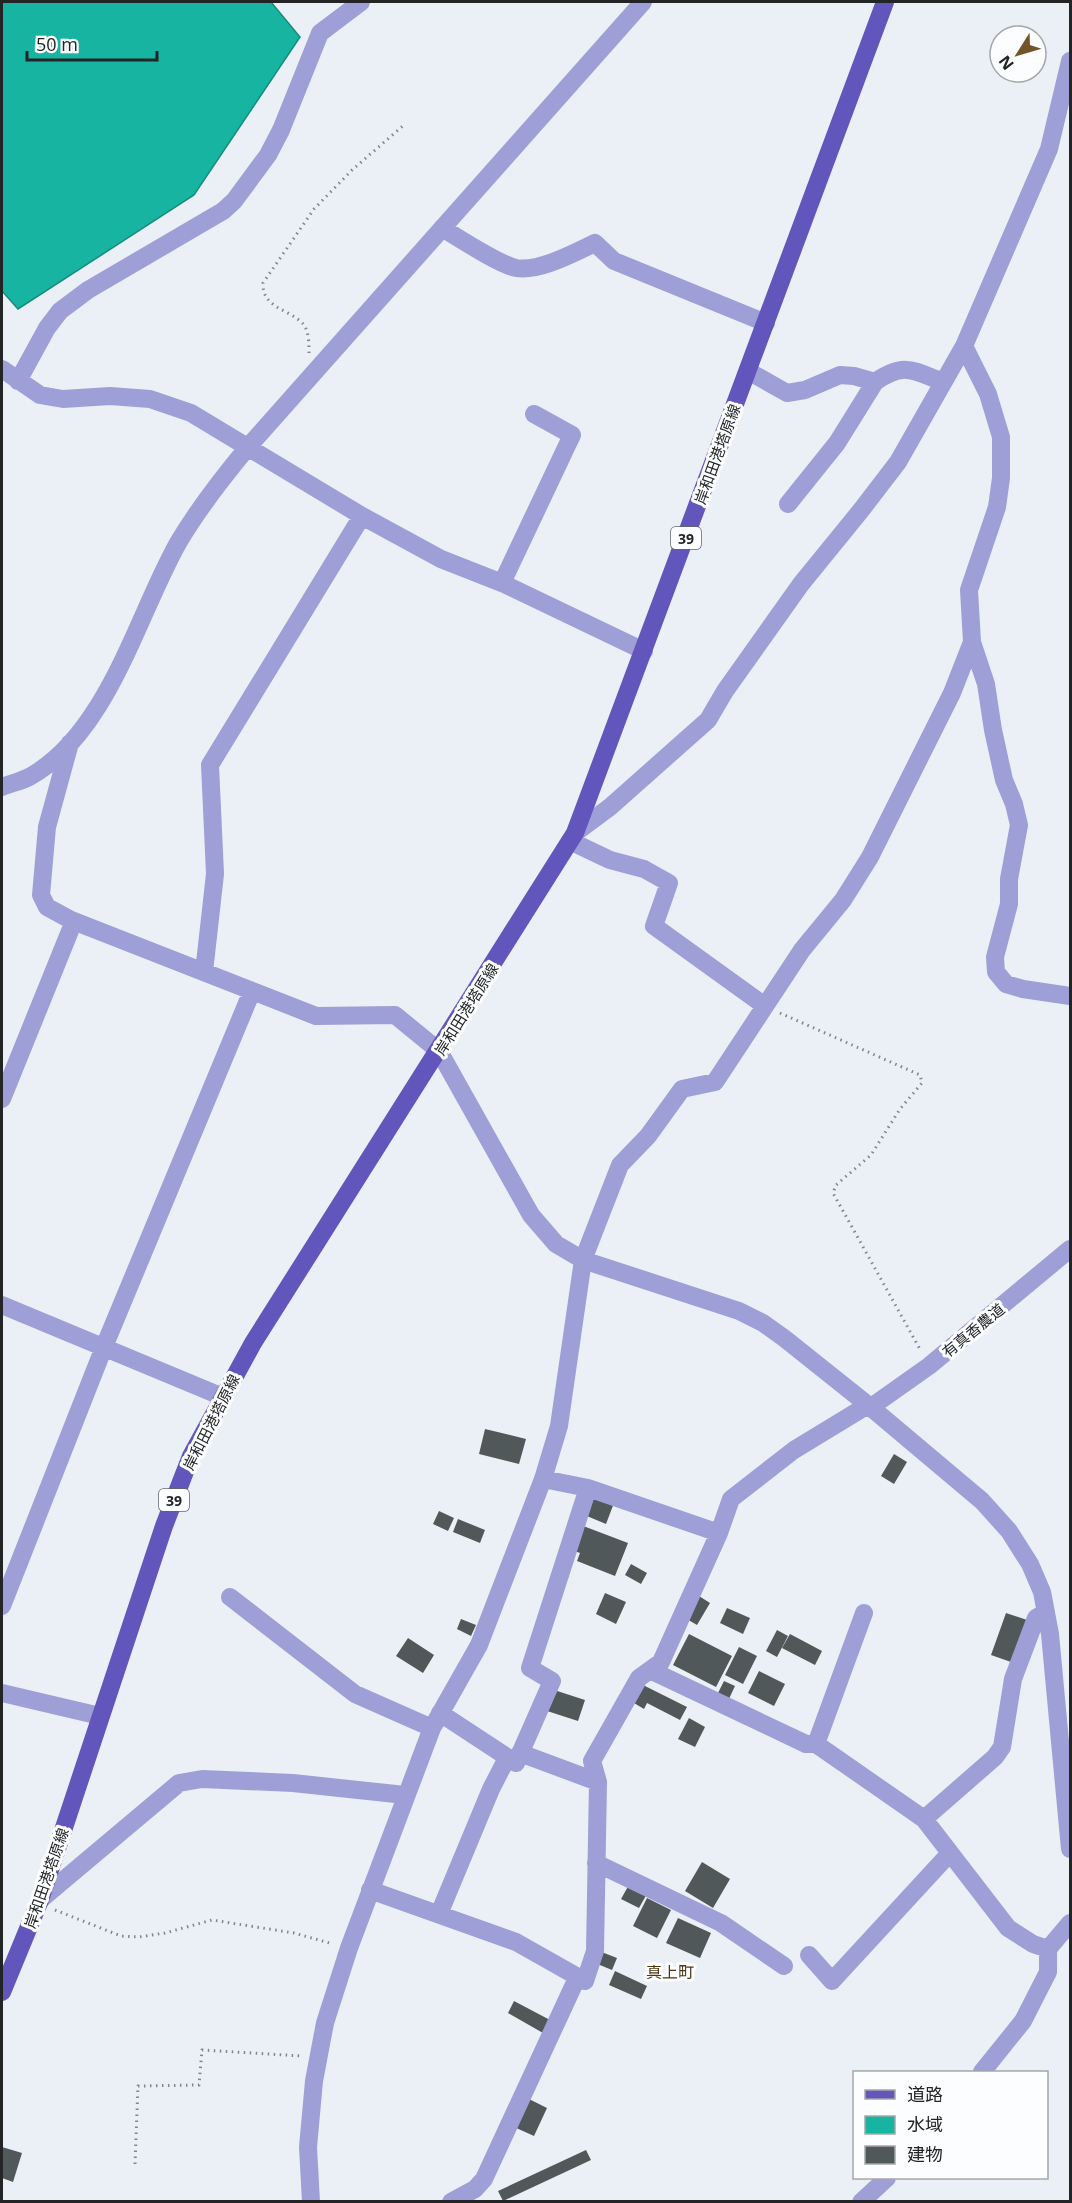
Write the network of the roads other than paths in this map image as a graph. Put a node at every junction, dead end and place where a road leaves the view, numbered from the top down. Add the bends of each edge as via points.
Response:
1 (362, 2) edge
2 (643, 2) edge
3 (885, 2) edge
4 (1071, 61) edge
5 (442, 228) junction
6 (766, 323) junction
7 (964, 346) junction
8 (2, 369) edge
9 (748, 371) junction
10 (18, 381) junction
11 (875, 382) junction
12 (943, 382) junction
13 (534, 414) dead end
14 (248, 447) junction
15 (788, 504) dead end
16 (362, 516) junction
17 (502, 583) junction
18 (972, 642) junction
19 (644, 651) junction
20 (70, 743) junction
21 (2, 787) edge
22 (573, 837) junction
23 (74, 921) junction
24 (204, 972) junction
25 (252, 991) junction
26 (1071, 996) edge
27 (765, 1006) junction
28 (439, 1051) junction
29 (2, 1099) edge
30 (1071, 1249) edge
31 (583, 1260) junction
32 (2, 1305) edge
33 (105, 1347) junction
34 (223, 1396) junction
35 (870, 1406) junction
36 (543, 1479) junction
37 (588, 1488) junction
38 (719, 1533) junction
39 (230, 1597) dead end
40 (2, 1606) edge
41 (1046, 1612) junction
42 (864, 1613) dead end
43 (650, 1670) junction
44 (2, 1693) edge
45 (100, 1716) junction
46 (436, 1721) junction
47 (816, 1744) junction
48 (513, 1755) junction
49 (598, 1782) junction
50 (405, 1795) junction
51 (924, 1819) junction
52 (1071, 1849) edge
53 (950, 1853) junction
54 (597, 1863) junction
55 (370, 1890) junction
56 (39, 1902) junction
57 (439, 1914) junction
58 (1071, 1923) edge
59 (1048, 1949) junction
60 (809, 1954) dead end
61 (784, 1966) dead end
62 (577, 1978) junction
63 (2, 1992) edge
64 (984, 2071) edge
65 (885, 2179) edge
66 (310, 2202) edge
67 (452, 2202) edge
68 (861, 2202) edge

1 - 10 street via 320,33 281,130 234,201 223,212 88,290 60,311
2 - 5 street
3 - 6 main road, 岸和田港塔原線 / 39
4 - 7 street via 1048,149
5 - 6 street via 517,268 534,267 595,243 614,261
5 - 14 street
6 - 9 main road, 岸和田港塔原線 / 39
7 - 12 street
7 - 18 street via 988,394 1001,437 998,507 969,590
8 - 10 street
9 - 11 street via 787,393 840,375
9 - 19 main road, 岸和田港塔原線 / 39
10 - 14 street via 40,395 63,399 150,399 191,413
11 - 12 street via 891,371 910,369
11 - 15 street via 837,443
12 - 22 street via 898,462 801,584 708,720
13 - 17 street via 572,435
14 - 16 street
14 - 20 street via 178,543 107,691
16 - 17 street via 441,559
16 - 24 street via 210,765 215,874
17 - 19 street
18 - 26 street via 986,684 1004,780 1018,825 1009,904 995,957 996,972 1006,984
18 - 27 street via 952,693 870,856 843,900 802,950
19 - 22 main road, 岸和田港塔原線 / 39
20 - 21 street via 31,776
20 - 23 street via 47,827 41,895 47,908
22 - 27 street via 610,860 644,869 669,884 654,927
22 - 28 main road, 岸和田港塔原線 / 39
23 - 24 street
23 - 29 street
24 - 25 street
25 - 28 street via 316,1017 394,1015
25 - 33 street
27 - 31 street via 715,1082 682,1089 648,1136 620,1165
28 - 31 street via 531,1215 556,1244
28 - 34 main road, 岸和田港塔原線 / 39
30 - 35 street, 有真香農道 via 929,1366
31 - 35 street via 739,1311 763,1323
31 - 36 street via 559,1426
32 - 33 street
33 - 34 street
33 - 40 street
34 - 45 main road, 岸和田港塔原線 / 39 via 178,1488
35 - 38 street, 有真香農道 via 794,1450 731,1499
35 - 41 street via 982,1501 1009,1531 1030,1564
36 - 37 street
36 - 46 street via 479,1645
37 - 38 street
37 - 48 street via 530,1668 552,1681
38 - 43 street, 有真香農道 via 661,1662
39 - 46 street via 355,1695
41 - 51 street via 1036,1618 1012,1680 1002,1747
41 - 52 street
42 - 47 street
43 - 47 street via 806,1744
43 - 49 street, 有真香農道 via 639,1678 592,1761
44 - 45 street
45 - 56 main road, 岸和田港塔原線 / 39
46 - 48 street
46 - 50 street
47 - 51 street
48 - 49 street
48 - 57 street via 491,1789
49 - 54 street, 有真香農道
50 - 55 street
50 - 56 street via 202,1779 179,1784
51 - 53 street
53 - 59 street via 1008,1928
53 - 60 street via 832,1981
54 - 61 street via 721,1923
54 - 62 street, 有真香農道 via 595,1951 585,1981
55 - 57 street
55 - 66 street via 325,2023 314,2081 308,2147
56 - 63 main road, 岸和田港塔原線 / 39
57 - 62 street via 516,1942
58 - 59 street
59 - 64 street via 1048,1972 1023,2021
62 - 67 street via 484,2180
65 - 68 street

